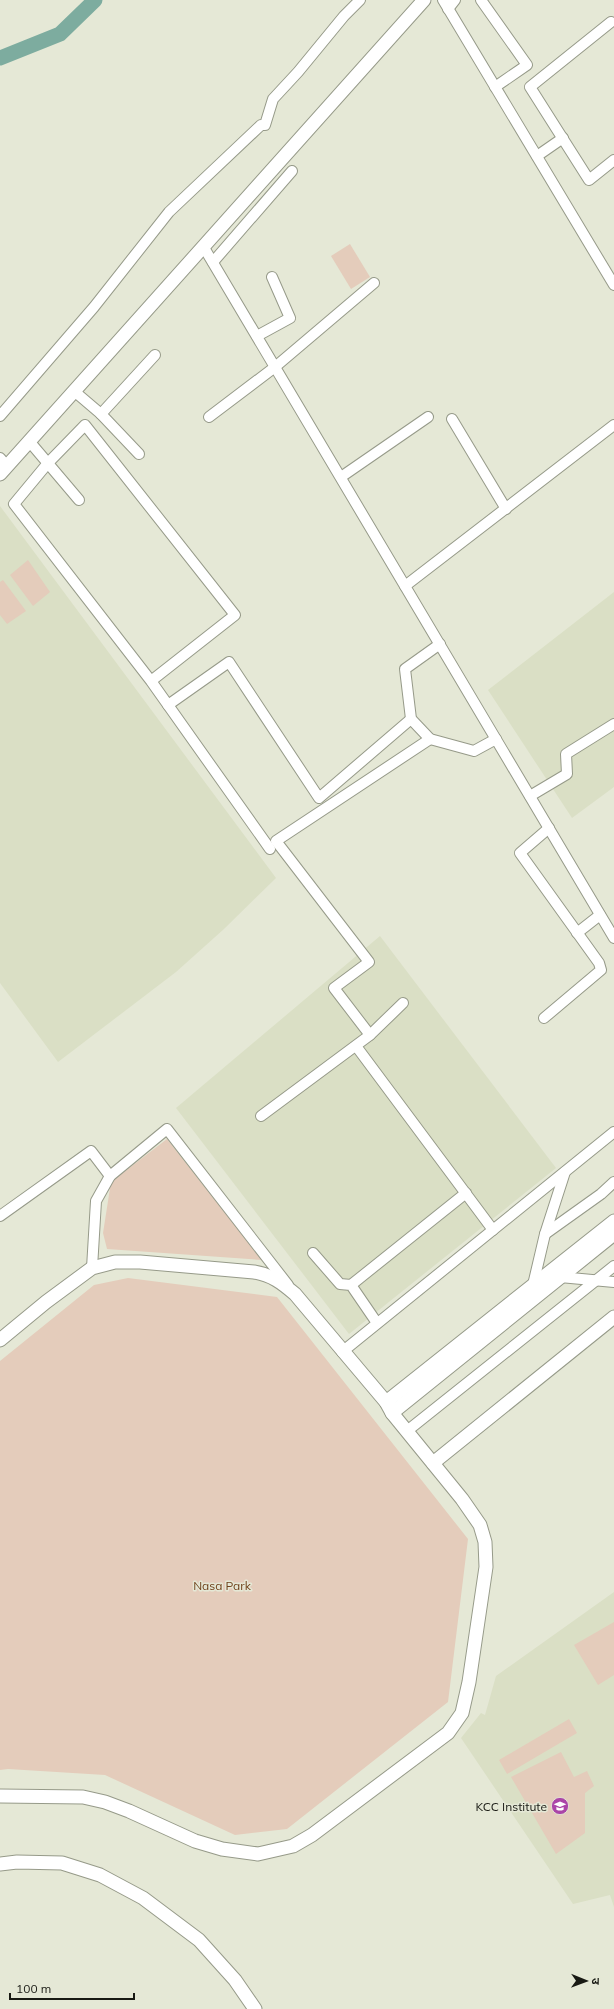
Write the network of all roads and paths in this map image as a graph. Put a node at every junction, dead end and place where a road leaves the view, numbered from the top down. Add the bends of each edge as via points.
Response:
1 (360, 0) edge
2 (424, 0) edge
3 (455, 0) edge
4 (481, 0) edge
5 (445, 4) edge
6 (611, 22) dead end
7 (495, 87) junction
8 (563, 138) junction
9 (537, 156) junction
10 (614, 160) edge
11 (292, 171) dead end
12 (203, 246) junction
13 (213, 262) junction
14 (272, 277) dead end
15 (374, 283) dead end
16 (614, 285) edge
17 (257, 336) junction
18 (155, 355) dead end
19 (275, 367) junction
20 (74, 391) junction
21 (101, 414) junction
22 (0, 416) edge
23 (209, 417) dead end
24 (428, 417) dead end
25 (452, 419) dead end
26 (614, 425) edge
27 (29, 441) junction
28 (140, 454) dead end
29 (48, 463) junction
30 (2, 466) edge
31 (341, 477) junction
32 (80, 500) dead end
33 (506, 509) junction
34 (405, 586) junction
35 (440, 644) junction
36 (151, 681) junction
37 (168, 705) junction
38 (411, 719) junction
39 (614, 724) edge
40 (430, 739) junction
41 (496, 739) junction
42 (530, 796) junction
43 (549, 828) junction
44 (270, 849) dead end
45 (600, 915) junction
46 (577, 933) junction
47 (614, 938) edge
48 (403, 1003) dead end
49 (544, 1018) dead end
50 (370, 1035) junction
51 (356, 1046) junction
52 (261, 1116) dead end
53 (614, 1132) edge
54 (565, 1172) junction
55 (110, 1176) junction
56 (614, 1182) edge
57 (466, 1193) junction
58 (0, 1216) edge
59 (614, 1221) edge
60 (492, 1230) junction
61 (545, 1234) junction
62 (614, 1234) edge
63 (313, 1253) dead end
64 (614, 1266) edge
65 (92, 1268) junction
66 (560, 1277) junction
67 (596, 1281) junction
68 (614, 1282) edge
69 (351, 1285) junction
70 (533, 1285) junction
71 (295, 1294) junction
72 (614, 1317) edge
73 (377, 1323) junction
74 (0, 1340) edge
75 (342, 1352) junction
76 (389, 1408) junction
77 (407, 1431) junction
78 (432, 1463) junction
79 (0, 1796) edge
80 (0, 1864) edge
81 (255, 2009) edge

1 - 22 street via 273,99 265,124 221,161 169,212 94,307
2 - 12 street
3 - 5 street
4 - 7 street via 527,64
5 - 7 street
6 - 8 street via 530,87
7 - 9 street
8 - 9 street
8 - 10 street via 589,180
9 - 16 street
11 - 13 street
12 - 13 street
12 - 20 street
13 - 17 street
14 - 17 street via 290,318
15 - 19 street
17 - 19 street
18 - 21 street
19 - 23 street
19 - 31 street
20 - 21 street
20 - 27 street
21 - 28 street
24 - 31 street
25 - 33 street
26 - 33 street
27 - 29 street
27 - 30 street
29 - 32 street
29 - 36 street via 14,504
29 - 36 street via 85,424 235,614
31 - 34 street
33 - 34 street
34 - 35 street
35 - 38 street via 405,669
35 - 41 street
36 - 37 street
37 - 38 street via 229,662 319,798
37 - 44 street
38 - 40 street
39 - 42 street via 566,754 567,774
40 - 41 street via 474,751
40 - 50 street via 276,841 369,962 334,988
41 - 42 street
42 - 43 street
43 - 45 street
43 - 46 street via 520,853
45 - 46 street
45 - 47 street
46 - 49 street via 599,963 601,970
48 - 50 street
50 - 51 street
51 - 52 street
51 - 57 street
53 - 54 street
54 - 60 street
54 - 61 street
55 - 58 street via 91,1151
55 - 65 street via 96,1201
55 - 71 street via 167,1129
56 - 61 street
57 - 60 street
57 - 69 street
59 - 70 street
60 - 73 street
61 - 70 street
62 - 66 street
63 - 69 street via 340,1284
64 - 67 street
65 - 71 street via 115,1262 140,1262 254,1272 280,1280
65 - 74 street
66 - 67 street
66 - 76 street
67 - 68 street
67 - 77 street
69 - 73 street
70 - 76 street
71 - 75 street
72 - 78 street
73 - 75 street
75 - 76 street
76 - 77 street
77 - 78 street
78 - 79 street via 480,1525 485,1542 486,1567 469,1682 462,1713 448,1733 312,1835 293,1846 258,1854 196,1842 129,1811 83,1797
80 - 81 street via 62,1863 100,1875 143,1898 199,1940 235,1980

